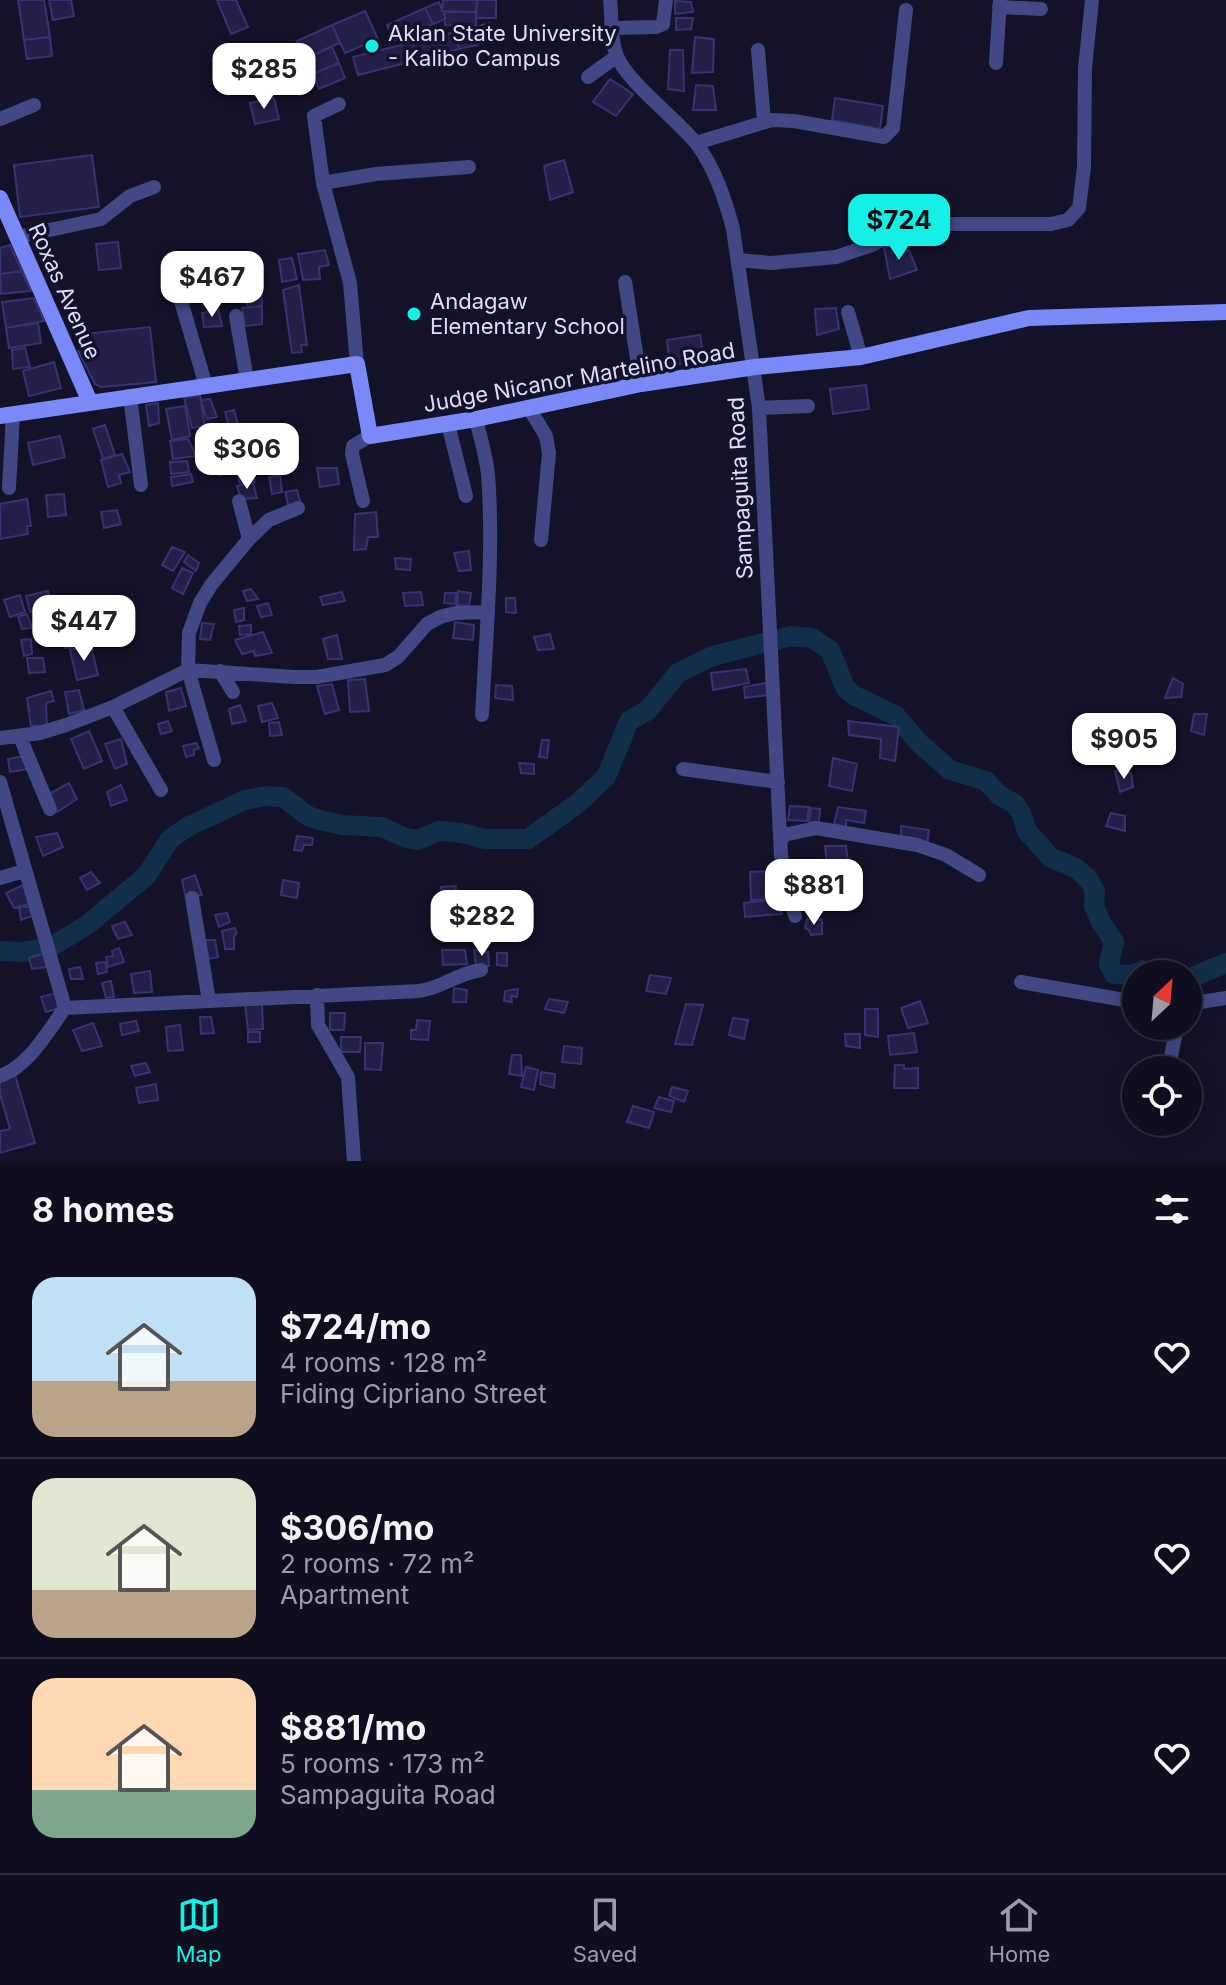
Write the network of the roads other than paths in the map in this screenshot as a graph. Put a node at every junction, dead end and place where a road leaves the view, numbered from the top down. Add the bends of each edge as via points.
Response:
1 (610, 0) edge
2 (666, 0) edge
3 (1092, 0) edge
4 (999, 3) edge
5 (1041, 9) dead end
6 (906, 10) dead end
7 (613, 28) junction
8 (758, 50) dead end
9 (617, 56) junction
10 (996, 63) dead end
11 (588, 77) dead end
12 (339, 104) dead end
13 (34, 105) dead end
14 (0, 119) edge
15 (764, 122) junction
16 (696, 143) junction
17 (469, 167) dead end
18 (323, 183) junction
19 (154, 187) dead end
20 (0, 198) edge
21 (17, 237) junction
22 (738, 260) junction
23 (625, 282) dead end
24 (181, 301) dead end
25 (848, 312) dead end
26 (1226, 312) edge
27 (236, 316) dead end
28 (861, 357) junction
29 (357, 364) junction
30 (755, 367) junction
31 (247, 380) junction
32 (641, 384) junction
33 (206, 386) junction
34 (130, 396) junction
35 (90, 402) junction
36 (808, 406) dead end
37 (529, 408) junction
38 (759, 408) junction
39 (6, 415) edge
40 (476, 419) junction
41 (448, 424) junction
42 (370, 436) junction
43 (141, 485) dead end
44 (9, 488) dead end
45 (466, 496) dead end
46 (239, 501) dead end
47 (363, 501) dead end
48 (298, 508) dead end
49 (249, 539) junction
50 (541, 540) dead end
51 (488, 612) junction
52 (188, 670) junction
53 (220, 671) junction
54 (233, 692) dead end
55 (113, 707) junction
56 (482, 715) dead end
57 (20, 737) junction
58 (0, 738) edge
59 (214, 760) dead end
60 (683, 769) dead end
61 (0, 782) edge
62 (778, 782) junction
63 (161, 790) dead end
64 (50, 809) dead end
65 (781, 841) junction
66 (24, 871) junction
67 (979, 875) dead end
68 (0, 878) edge
69 (192, 898) dead end
70 (795, 916) dead end
71 (481, 970) dead end
72 (1021, 982) dead end
73 (317, 995) junction
74 (1226, 998) edge
75 (1122, 1000) edge
76 (209, 1001) junction
77 (1202, 1002) edge
78 (65, 1008) junction
79 (0, 1076) edge
80 (354, 1161) edge

1 - 7 street
2 - 7 street via 663,24
3 - 22 street via 1084,167 1079,208 1068,220 940,224 894,233 836,257 771,263
4 - 5 street
4 - 10 street
6 - 15 street via 893,128 884,137 794,121
7 - 9 street
8 - 15 street
9 - 11 street
9 - 16 street, Sampaguita Road
12 - 18 street via 314,116
13 - 14 street
15 - 16 street
16 - 22 street, Sampaguita Road via 725,200
17 - 18 street
18 - 29 street via 350,283
19 - 21 street via 130,196 101,219
20 - 21 street, Roxas Avenue
21 - 35 street, Roxas Avenue
22 - 30 street, Sampaguita Road
23 - 32 street
24 - 33 street
25 - 28 street
26 - 28 street, Judge Nicanor Martelino Road via 1029,318
27 - 31 street
28 - 30 street, Judge Nicanor Martelino Road
29 - 31 street
29 - 42 street
30 - 32 street, Judge Nicanor Martelino Road
30 - 38 street, Sampaguita Road
31 - 33 street
32 - 37 street, Judge Nicanor Martelino Road
33 - 34 street
34 - 35 street
34 - 43 street
35 - 39 street
36 - 38 street
37 - 40 street, Judge Nicanor Martelino Road
37 - 50 street via 546,436 549,453
38 - 62 street, Sampaguita Road
39 - 44 street
40 - 41 street, Judge Nicanor Martelino Road
40 - 51 street via 487,471
41 - 42 street, Judge Nicanor Martelino Road
41 - 45 street
42 - 47 street via 353,446 352,454
46 - 49 street
48 - 49 street via 269,520
49 - 52 street via 200,603 189,633
51 - 53 street via 440,617 385,665 317,677
51 - 56 street
52 - 53 street
52 - 55 street
52 - 59 street
53 - 54 street
55 - 57 street
55 - 63 street
57 - 58 street
57 - 64 street
60 - 62 street
61 - 66 street
62 - 65 street, Sampaguita Road
65 - 67 street via 784,835 816,828 894,841 946,855
65 - 70 street, Sampaguita Road
66 - 68 street
66 - 78 street
69 - 76 street
71 - 73 street via 433,989
72 - 75 street
73 - 76 street
73 - 80 street via 318,1025 348,1077
74 - 77 street
76 - 78 street
78 - 79 street via 31,1052

